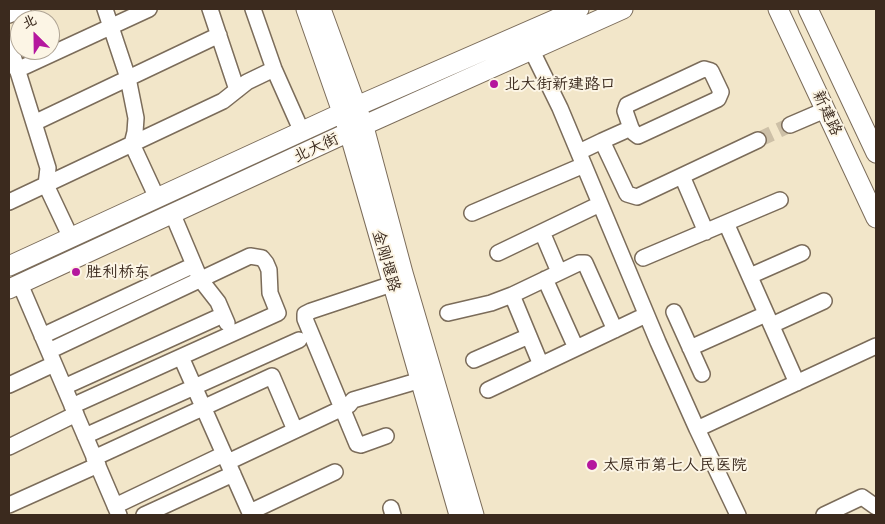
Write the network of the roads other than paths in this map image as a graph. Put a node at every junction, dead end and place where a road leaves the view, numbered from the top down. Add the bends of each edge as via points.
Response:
1 (23, 9) edge
2 (105, 9) edge
3 (149, 9) edge
4 (210, 9) edge
5 (253, 9) edge
6 (306, 9) edge
7 (321, 9) edge
8 (579, 9) edge
9 (624, 9) edge
10 (778, 9) edge
11 (808, 9) edge
12 (9, 15) edge
13 (111, 26) junction
14 (219, 35) junction
15 (9, 43) edge
16 (532, 51) junction
17 (274, 69) junction
18 (17, 70) junction
19 (128, 78) junction
20 (237, 90) junction
21 (350, 109) junction
22 (825, 110) junction
23 (34, 123) junction
24 (790, 125) tunnel mouth
25 (631, 128) junction
26 (356, 129) junction
27 (302, 132) junction
28 (758, 140) tunnel mouth
29 (602, 141) junction
30 (132, 144) junction
31 (876, 153) edge
32 (581, 159) junction
33 (682, 176) junction
34 (46, 185) junction
35 (157, 198) junction
36 (780, 200) dead end
37 (9, 202) edge
38 (600, 204) junction
39 (472, 214) dead end
40 (173, 215) junction
41 (876, 218) edge
42 (726, 223) junction
43 (542, 232) junction
44 (706, 232) junction
45 (71, 238) junction
46 (498, 253) dead end
47 (802, 253) dead end
48 (643, 258) dead end
49 (194, 265) junction
50 (9, 266) edge
51 (559, 272) junction
52 (750, 276) junction
53 (200, 279) junction
54 (545, 279) junction
55 (153, 284) junction
56 (392, 284) junction
57 (14, 287) edge
58 (512, 295) junction
59 (160, 299) junction
60 (824, 301) dead end
61 (674, 312) dead end
62 (448, 313) dead end
63 (223, 315) junction
64 (646, 315) junction
65 (769, 320) junction
66 (614, 330) junction
67 (232, 334) junction
68 (42, 336) junction
69 (529, 336) junction
70 (299, 340) dead end
71 (876, 346) edge
72 (576, 348) junction
73 (690, 348) junction
74 (181, 357) junction
75 (51, 358) junction
76 (474, 360) dead end
77 (541, 365) junction
78 (702, 374) dead end
79 (427, 378) junction
80 (797, 383) junction
81 (9, 385) edge
82 (64, 387) junction
83 (194, 387) junction
84 (488, 390) dead end
85 (204, 408) junction
86 (342, 408) junction
87 (74, 410) junction
88 (697, 429) junction
89 (295, 430) junction
90 (85, 436) junction
91 (386, 436) dead end
92 (9, 447) edge
93 (96, 462) junction
94 (228, 463) junction
95 (335, 472) dead end
96 (9, 506) edge
97 (876, 507) edge
98 (117, 510) edge
99 (251, 514) edge
100 (144, 515) edge
101 (459, 515) edge
102 (474, 515) edge
103 (738, 515) edge
104 (824, 515) edge

1 - 12 street
2 - 13 street
3 - 13 street
4 - 14 street
5 - 17 street
6 - 21 main road, 金刚堰路
7 - 21 main road
8 - 21 main road, 北大街
9 - 16 main road, 北大街
10 - 22 main road, 新建路
11 - 31 main road, 新建路
13 - 18 street
13 - 19 street
14 - 19 street
14 - 20 street
15 - 18 street
16 - 26 main road, 北大街
16 - 32 street
17 - 20 street
17 - 27 street
18 - 23 street
19 - 23 street
19 - 30 street via 136,118
20 - 30 street
21 - 26 main road, 金刚堰路
21 - 27 main road, 北大街
22 - 24 street
22 - 41 main road, 新建路
23 - 34 street via 48,168
25 - 25 street via 625,111 627,104 704,69 711,71 721,92 718,99 638,136
25 - 29 street
26 - 40 main road, 北大街
26 - 56 main road, 金刚堰路
26 - 79 main road
27 - 35 main road, 北大街
28 - 33 street
29 - 32 street
29 - 33 street via 627,194 637,197
30 - 34 street
30 - 35 street
32 - 38 street
32 - 39 street
33 - 44 street
34 - 37 street
34 - 45 street
35 - 45 main road, 北大街
36 - 42 street
38 - 43 street
38 - 64 street
40 - 49 street
40 - 57 main road, 北大街
42 - 44 street
42 - 52 street
43 - 46 street
43 - 51 street
44 - 48 street
45 - 50 main road, 北大街
47 - 52 street
49 - 53 street
49 - 55 street
51 - 54 street
51 - 66 street via 585,263
52 - 65 street
53 - 59 street
53 - 63 street via 218,302
53 - 67 street via 250,256 262,258 266,263 270,293 278,313
54 - 58 street
54 - 72 street
55 - 59 street
55 - 68 street
56 - 79 main road, 金刚堰路
56 - 86 street via 305,314 304,320
57 - 68 street
58 - 62 street
58 - 69 street
59 - 75 street
60 - 65 street
61 - 73 street
63 - 67 street
63 - 82 street
64 - 66 street
64 - 88 street
65 - 73 street
65 - 80 street
66 - 72 street
67 - 74 street
68 - 75 street
69 - 76 street
69 - 77 street
70 - 83 street
71 - 80 street
72 - 77 street
73 - 78 street
74 - 83 street
74 - 87 street
75 - 81 street
75 - 82 street
77 - 84 street
79 - 86 street via 354,400
79 - 101 main road, 金刚堰路
79 - 102 main road
80 - 88 street
82 - 87 street
83 - 85 street
83 - 90 street
85 - 89 street via 272,376
85 - 93 street
85 - 94 street
86 - 89 street
86 - 91 street via 357,444
87 - 90 street
87 - 92 street
88 - 103 street
89 - 94 street
90 - 93 street
93 - 96 street
93 - 98 street
94 - 98 street
94 - 99 street
94 - 100 street
95 - 99 street
97 - 104 street via 862,497

